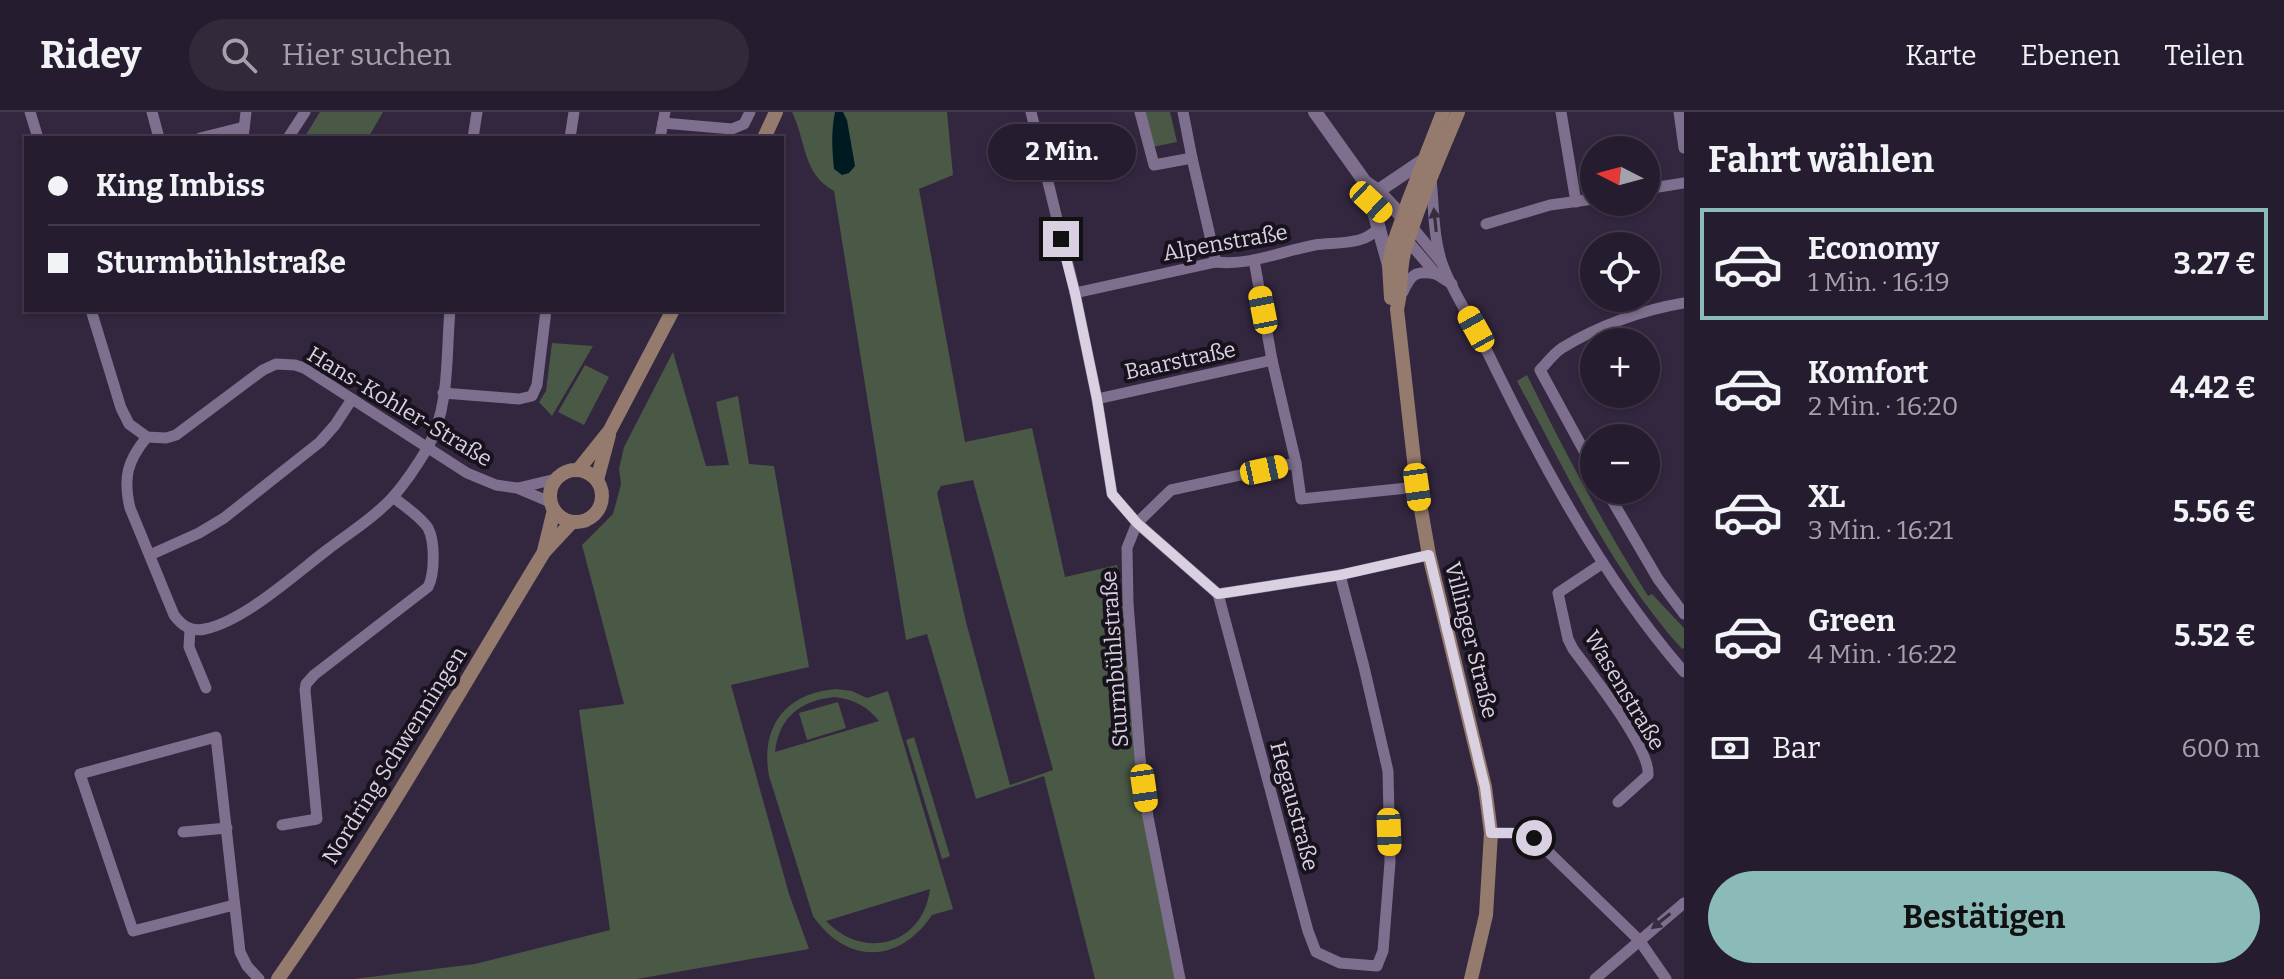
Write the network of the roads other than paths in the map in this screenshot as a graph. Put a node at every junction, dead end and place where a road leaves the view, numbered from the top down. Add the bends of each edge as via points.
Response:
1 (30, 112) edge
2 (152, 112) edge
3 (246, 112) edge
4 (305, 112) edge
5 (477, 112) edge
6 (574, 112) edge
7 (750, 112) edge
8 (776, 112) edge
9 (1031, 112) edge
10 (1140, 112) edge
11 (1183, 112) edge
12 (1315, 112) edge
13 (1443, 112) edge
14 (1458, 112) edge
15 (1561, 112) edge
16 (1679, 112) edge
17 (664, 117) edge
18 (244, 132) edge
19 (37, 136) edge
20 (158, 136) edge
21 (215, 136) edge
22 (289, 136) edge
23 (473, 136) edge
24 (570, 136) edge
25 (765, 136) edge
26 (1684, 148) edge
27 (1192, 158) junction
28 (1424, 160) junction
29 (1431, 178) junction
30 (1684, 183) edge
31 (1660, 187) edge
32 (1372, 192) junction
33 (1580, 201) edge
34 (1576, 202) junction
35 (1486, 224) dead end
36 (1380, 227) junction
37 (1405, 229) junction
38 (1254, 260) junction
39 (1216, 262) junction
40 (1442, 262) junction
41 (1389, 265) junction
42 (1436, 274) junction
43 (1452, 284) junction
44 (1075, 293) junction
45 (1684, 303) edge
46 (1398, 305) junction
47 (92, 312) edge
48 (450, 312) edge
49 (546, 312) edge
50 (672, 312) edge
51 (104, 350) junction
52 (1272, 360) junction
53 (96, 363) dead end
54 (443, 393) junction
55 (352, 399) junction
56 (1097, 399) junction
57 (610, 430) junction
58 (147, 437) junction
59 (1580, 443) edge
60 (428, 447) junction
61 (1296, 463) junction
62 (578, 470) junction
63 (556, 479) junction
64 (597, 480) junction
65 (1417, 487) junction
66 (517, 488) junction
67 (393, 497) junction
68 (1614, 504) edge
69 (552, 506) junction
70 (572, 522) junction
71 (1137, 523) junction
72 (544, 552) junction
73 (150, 555) junction
74 (1429, 555) junction
75 (1603, 563) junction
76 (1340, 575) junction
77 (1218, 594) junction
78 (1684, 614) edge
79 (190, 629) junction
80 (1683, 669) edge
81 (206, 688) dead end
82 (1618, 802) dead end
83 (282, 825) dead end
84 (227, 828) junction
85 (183, 832) dead end
86 (1491, 833) junction
87 (1684, 903) edge
88 (234, 905) junction
89 (1639, 940) junction
90 (259, 979) edge
91 (278, 979) edge
92 (1180, 979) edge
93 (1471, 979) edge
94 (1595, 979) edge
95 (1666, 979) edge

1 - 19 street
2 - 20 street
3 - 18 street
4 - 22 street
5 - 23 street
6 - 24 street
7 - 17 street via 744,124 732,129
8 - 25 main road
9 - 44 street
10 - 27 street via 1154,165
11 - 27 street
12 - 32 street
13 - 28 main road, Villinger Straße
14 - 29 main road, Villinger Straße
15 - 34 street
16 - 26 street
18 - 21 street
27 - 39 street
28 - 32 street
28 - 37 main road, Villinger Straße
29 - 37 main road, Villinger Straße
40 -> 29 street
30 - 31 street
32 - 36 street
32 - 37 street
33 - 34 street
34 - 35 street
36 - 38 street, Alpenstraße via 1361,240
36 - 41 street
37 - 40 street
37 - 41 main road, Villinger Straße
37 - 42 street
37 - 46 main road, Villinger Straße
38 - 39 street, Alpenstraße
38 - 52 street
39 - 44 street, Alpenstraße
40 - 43 street
41 - 46 main road, Villinger Straße via 1391,302
42 - 43 street
42 - 46 street via 1423,271 1411,276
43 - 75 street
44 - 56 street
45 - 59 street via 1598,330 1559,350 1540,370
46 - 65 main road, Villinger Straße
47 - 51 street
48 - 54 street
49 - 54 street via 532,396
50 - 57 main road
51 - 53 street
51 - 58 street via 129,424
52 - 56 street, Baarstraße
52 - 61 street
54 - 60 street
55 - 58 street, Hans-Kohler-Straße via 304,368 276,364 176,435
55 - 60 street, Hans-Kohler-Straße
55 - 73 street via 320,442 224,518
56 - 71 street via 1112,494
57 - 62 main road
57 - 64 main road
58 - 73 street via 129,463 127,495
60 - 66 street, Hans-Kohler-Straße via 467,473
60 - 67 street
61 - 65 street via 1301,499
61 - 71 street via 1171,490
62 - 63 main road
62 - 64 main road
63 - 66 street, Hans-Kohler-Straße
63 - 69 main road via 550,490
64 - 70 main road via 602,497 596,514
65 - 74 main road, Villinger Straße
66 - 69 street, Hans-Kohler-Straße
67 - 79 street via 252,606 229,620
67 - 83 street via 427,528 431,582 306,684 317,819
68 - 78 street
69 - 70 main road via 558,516
69 - 72 main road, Nordring Schwenningen
70 - 72 main road, Nordring Schwenningen
71 - 77 street
71 - 92 street, Sturmbühlstraße via 1127,548 1140,758
72 - 91 main road, Nordring Schwenningen
73 - 79 street via 174,615
74 - 76 street
74 - 86 main road, Villinger Straße via 1485,787
75 - 80 street
75 - 82 street, Wasenstraße via 1558,593 1573,649 1620,713 1648,764 1648,775
76 - 77 street
76 - 77 street, Hegaustraße via 1388,771 1390,862 1383,951 1377,966 1340,963 1316,952
79 - 81 street via 189,647
84 - 85 street
84 - 88 street
84 - 88 street via 216,737 80,774 133,931
86 - 89 street via 1534,838
86 - 93 main road, Villinger Straße via 1486,915
87 -> 89 street
88 - 90 street via 240,952
89 - 94 street
89 - 95 street

